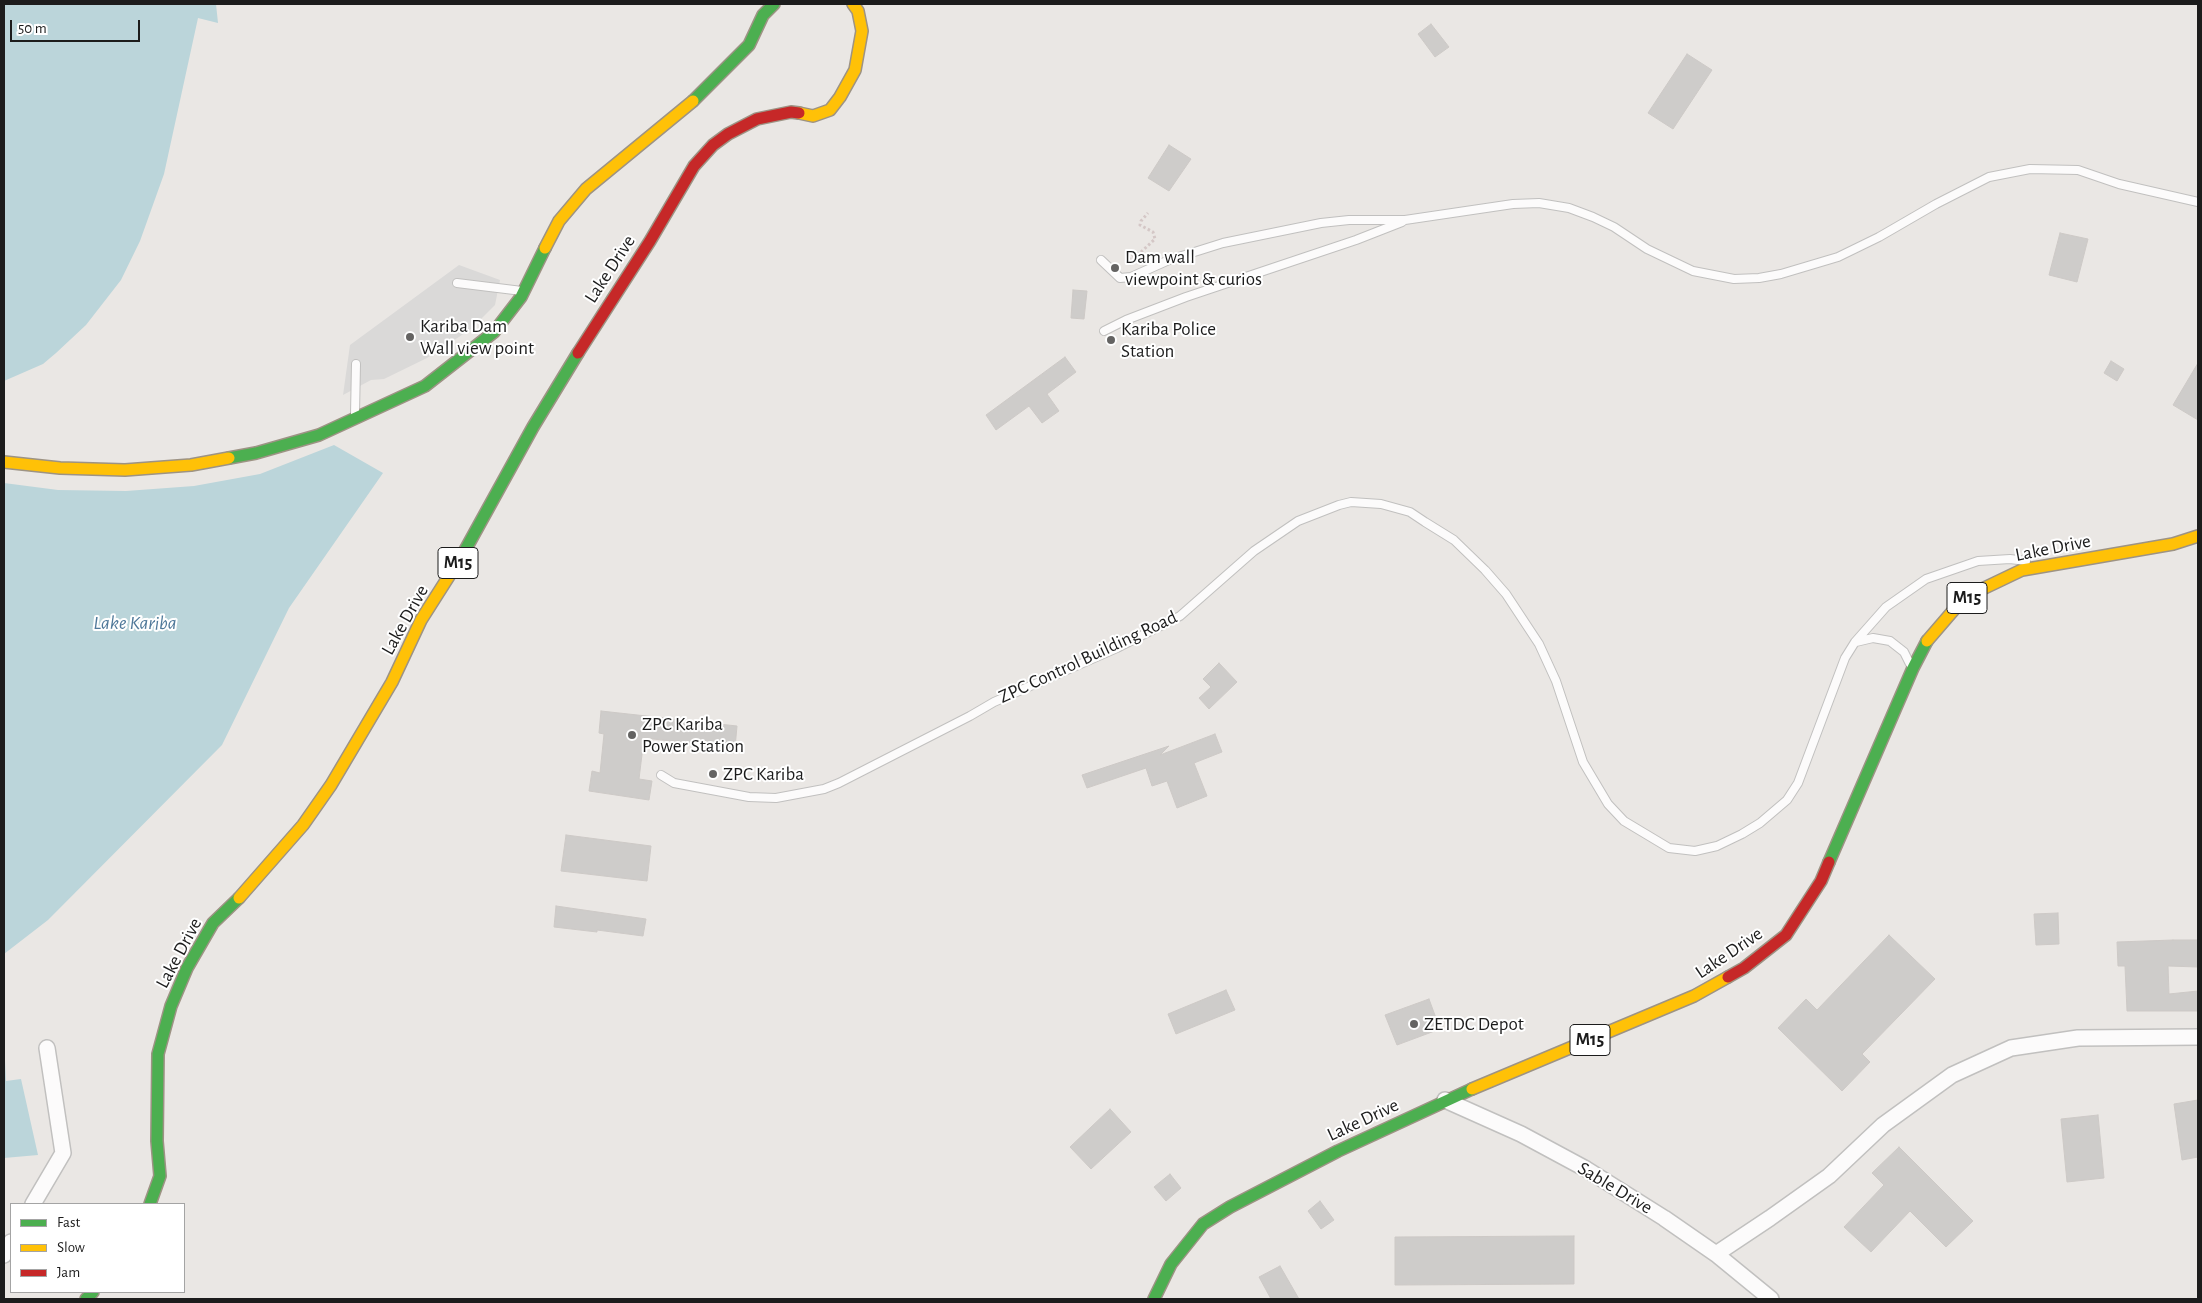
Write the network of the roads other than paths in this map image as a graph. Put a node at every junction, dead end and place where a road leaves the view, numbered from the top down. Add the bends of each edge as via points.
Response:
1 (774, 4) edge
2 (853, 4) edge
3 (2198, 202) edge
4 (1405, 220) junction
5 (1101, 260) dead end
6 (456, 283) dead end
7 (524, 291) junction
8 (1104, 331) dead end
9 (356, 364) dead end
10 (355, 418) junction
11 (4, 462) edge
12 (2198, 536) edge
13 (2048, 564) junction
14 (1855, 642) junction
15 (1912, 668) junction
16 (661, 775) dead end
17 (2198, 1037) edge
18 (46, 1048) dead end
19 (1445, 1100) junction
20 (35, 1203) edge
21 (150, 1203) edge
22 (10, 1244) edge
23 (1716, 1254) junction
24 (4, 1255) edge
25 (1154, 1299) edge
26 (1771, 1299) edge

1 - 7 main road via 764,15 749,45 695,100 586,188 559,220
2 - 21 main road, Lake Drive / M15 via 858,11 862,31 855,70 840,97 830,110 813,116 791,112 757,119 713,145 694,166 533,427 457,566 421,620 392,682 331,785 303,825 244,893 213,923 187,968 171,1006 158,1054 156,1140 160,1176
3 - 4 lane via 2119,184 2078,170 2030,169 1989,177 1838,257 1781,274 1734,279 1693,271 1593,217 1540,202
4 - 5 lane via 1349,220 1285,230 1224,243 1169,260 1131,277 1120,278
4 - 8 lane via 1356,240 1186,297
6 - 7 lane
7 - 10 main road via 494,332 425,386
9 - 10 lane
10 - 11 main road via 319,435 256,453 191,465 125,470
12 - 13 main road, Lake Drive / M15 via 2121,554
13 - 14 lane, ZPC Control Building Road via 2010,559 1978,561 1926,580 1886,607
13 - 15 main road, Lake Drive / M15 via 2022,570 1994,582 1958,605 1928,640
14 - 15 lane via 1873,638 1890,641 1904,652
14 - 16 lane, ZPC Control Building Road via 1798,783 1787,800 1760,823 1717,846 1695,851 1669,848 1624,821 1608,804 1583,762 1556,681 1539,644 1506,594 1485,570 1454,540 1410,512 1381,504 1352,502 1298,521 1254,551 1180,616 1118,648 994,702 824,789 776,798 749,797 674,783
15 - 19 main road, Lake Drive / M15 via 1821,881 1786,935 1744,968 1694,996
17 - 23 street via 2078,1038 2011,1048 1952,1075 1883,1125 1829,1176
18 - 20 street via 63,1153
19 - 23 street, Sable Drive via 1521,1134 1586,1169
19 - 25 main road, Lake Drive / M15 via 1338,1151 1203,1224 1171,1264
22 - 24 street
23 - 26 street, Sable Drive

